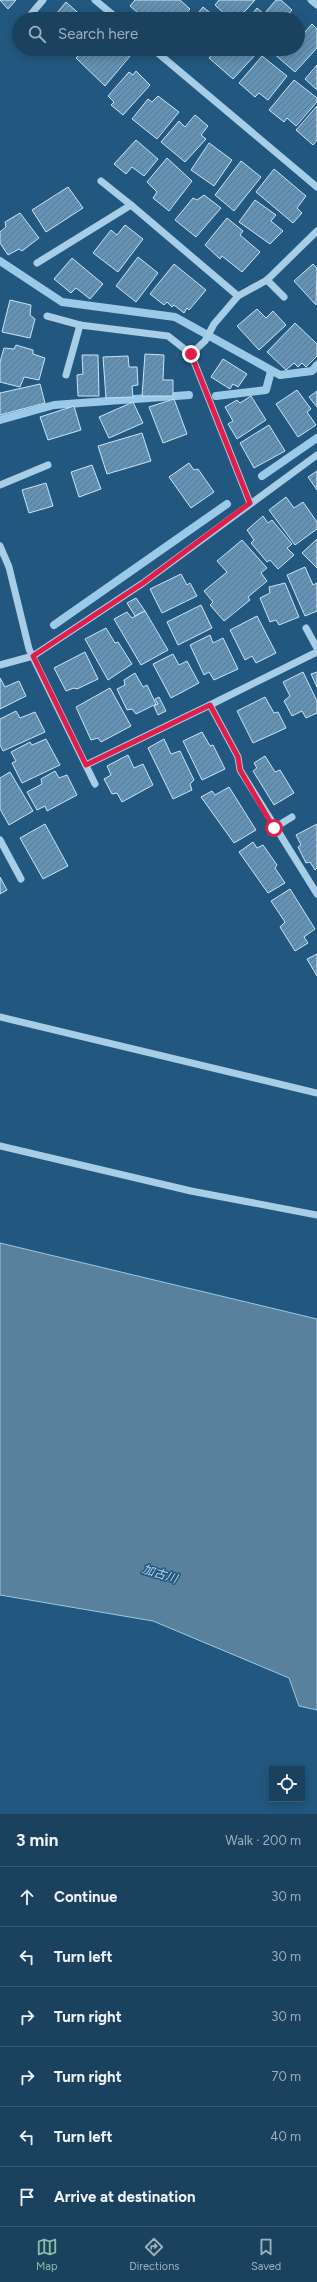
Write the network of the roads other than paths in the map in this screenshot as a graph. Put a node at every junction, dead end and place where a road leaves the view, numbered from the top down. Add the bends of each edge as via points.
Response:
1 (43, 0) edge
2 (95, 0) edge
3 (311, 0) edge
4 (317, 5) edge
5 (33, 12) edge
6 (110, 12) edge
7 (161, 56) edge
8 (101, 181) dead end
9 (317, 187) edge
10 (131, 205) junction
11 (317, 231) edge
12 (37, 263) dead end
13 (267, 280) junction
14 (238, 296) junction
15 (284, 297) dead end
16 (47, 316) dead end
17 (80, 325) junction
18 (191, 354) junction
19 (66, 375) dead end
20 (317, 456) edge
21 (48, 465) dead end
22 (0, 485) edge
23 (250, 503) junction
24 (0, 546) edge
25 (306, 628) dead end
26 (317, 648) edge
27 (317, 652) edge
28 (33, 656) junction
29 (0, 665) edge
30 (210, 705) junction
31 (86, 765) junction
32 (95, 784) dead end
33 (292, 817) dead end
34 (274, 828) junction
35 (0, 840) edge
36 (22, 879) dead end
37 (317, 894) edge
38 (0, 1017) edge
39 (317, 1093) edge
40 (0, 1146) edge
41 (317, 1215) edge

1 - 5 street
2 - 6 street
3 - 4 street
7 - 9 street
8 - 10 street
10 - 12 street
10 - 14 street
11 - 13 street
13 - 14 street
13 - 15 street
14 - 18 street
16 - 17 street
17 - 18 street via 168,336
17 - 19 street
18 - 23 street
20 - 23 street
21 - 22 street
23 - 28 street via 143,583
24 - 28 street via 9,566 29,649
25 - 26 street
27 - 30 street
28 - 29 street
28 - 31 street
30 - 31 street
30 - 34 street via 238,757 240,770
31 - 32 street
33 - 34 street
34 - 37 street
35 - 36 street
38 - 39 street
40 - 41 street via 191,1191

